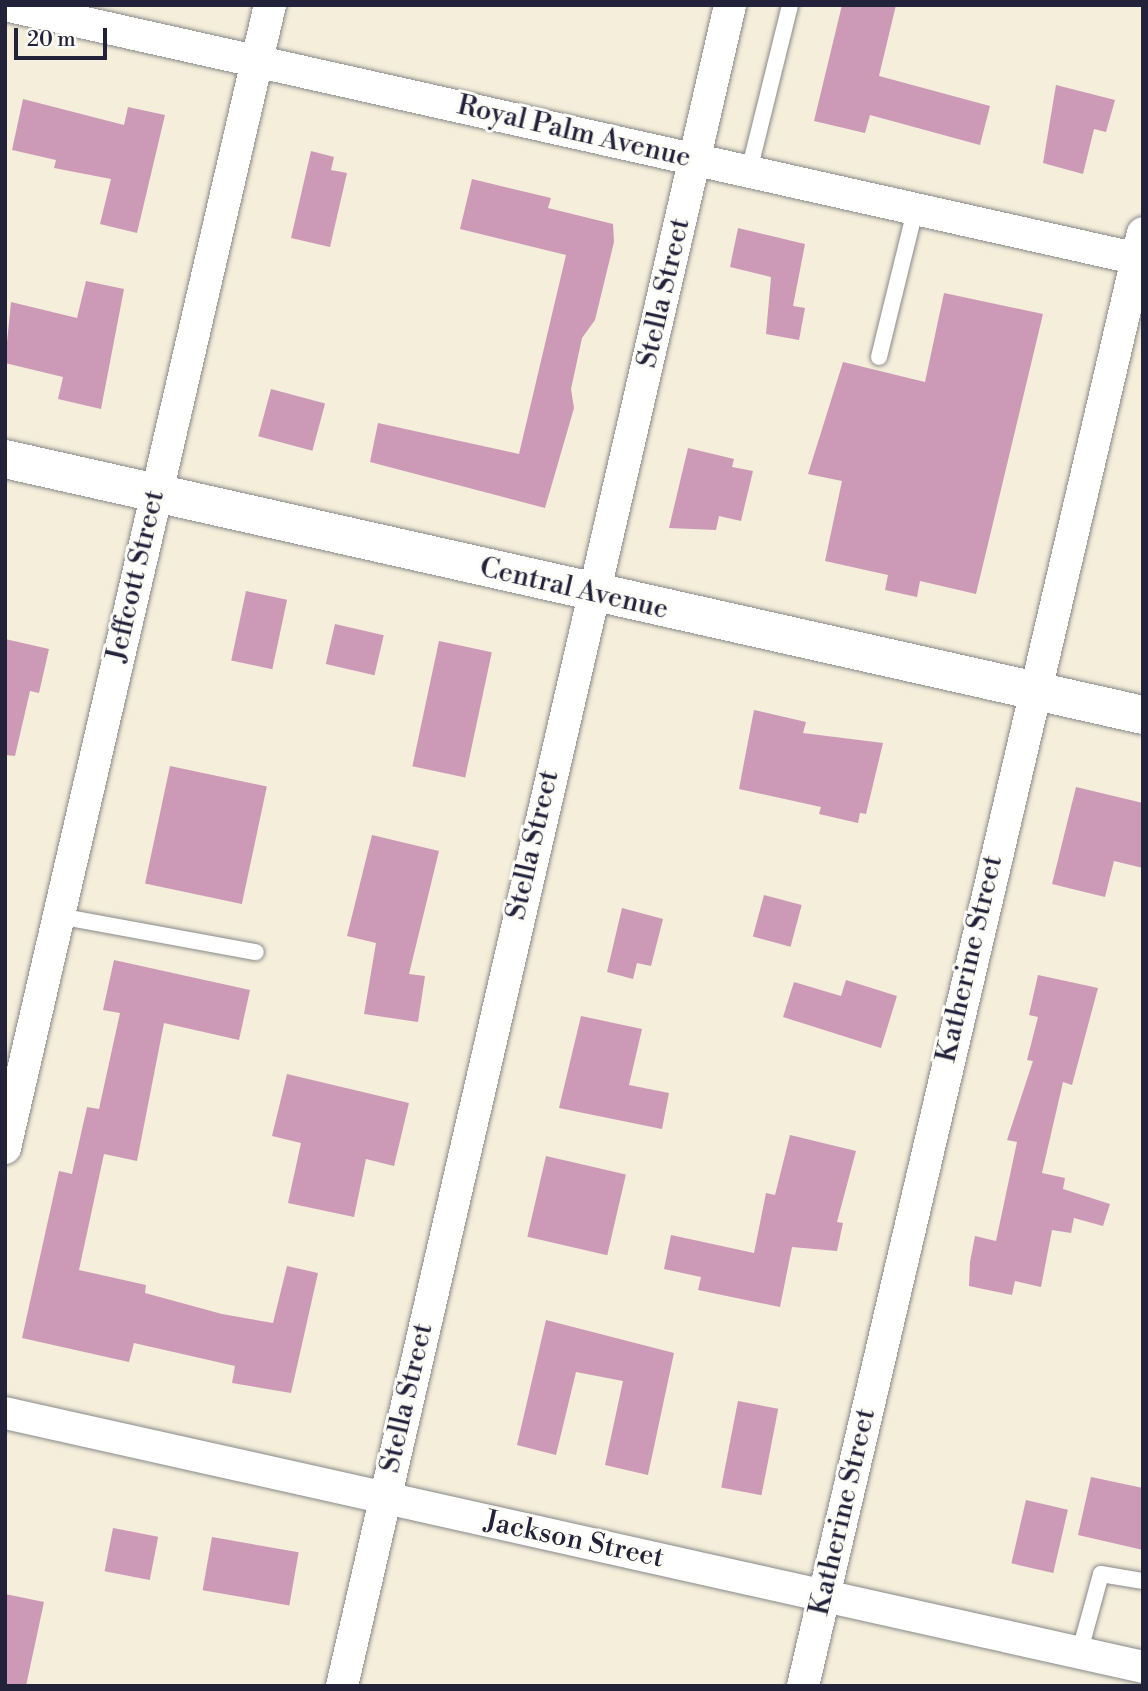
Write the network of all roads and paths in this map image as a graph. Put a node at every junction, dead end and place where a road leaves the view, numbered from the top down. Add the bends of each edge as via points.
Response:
1 (5, 5) edge
2 (271, 5) edge
3 (730, 5) edge
4 (790, 5) edge
5 (257, 61) junction
6 (695, 159) junction
7 (749, 172) junction
8 (915, 210) junction
9 (1141, 251) edge
10 (879, 357) dead end
11 (5, 460) edge
12 (154, 494) junction
13 (592, 593) junction
14 (1034, 690) junction
15 (1143, 715) edge
16 (58, 916) junction
17 (256, 952) dead end
18 (5, 1148) edge
19 (5, 1413) edge
20 (384, 1498) junction
21 (1143, 1581) edge
22 (824, 1596) junction
23 (1079, 1654) junction
24 (1143, 1667) edge
25 (342, 1686) edge
26 (803, 1686) edge

1 - 5 street, Royal Palm Avenue
2 - 5 street, Jeffcott Street
3 - 6 street, Stella Street
4 - 7 lane
5 - 6 street, Royal Palm Avenue
5 - 12 street, Jeffcott Street
6 - 7 street, Royal Palm Avenue
6 - 13 street, Stella Street
7 - 8 street, Royal Palm Avenue
8 - 9 street, Royal Palm Avenue
8 - 10 lane
9 - 14 street, Katherine Street
11 - 12 street, Central Avenue
12 - 13 street, Central Avenue
12 - 16 street, Jeffcott Street
13 - 14 street, Central Avenue
13 - 20 street, Stella Street
14 - 15 street, Central Avenue
14 - 22 street, Katherine Street
16 - 17 lane
16 - 18 street, Jeffcott Street
19 - 20 street, Jackson Street
20 - 22 street, Jackson Street
20 - 25 street, Stella Street
21 - 23 lane via 1101,1574
22 - 23 street, Jackson Street
22 - 26 street, Katherine Street
23 - 24 street, Jackson Street

